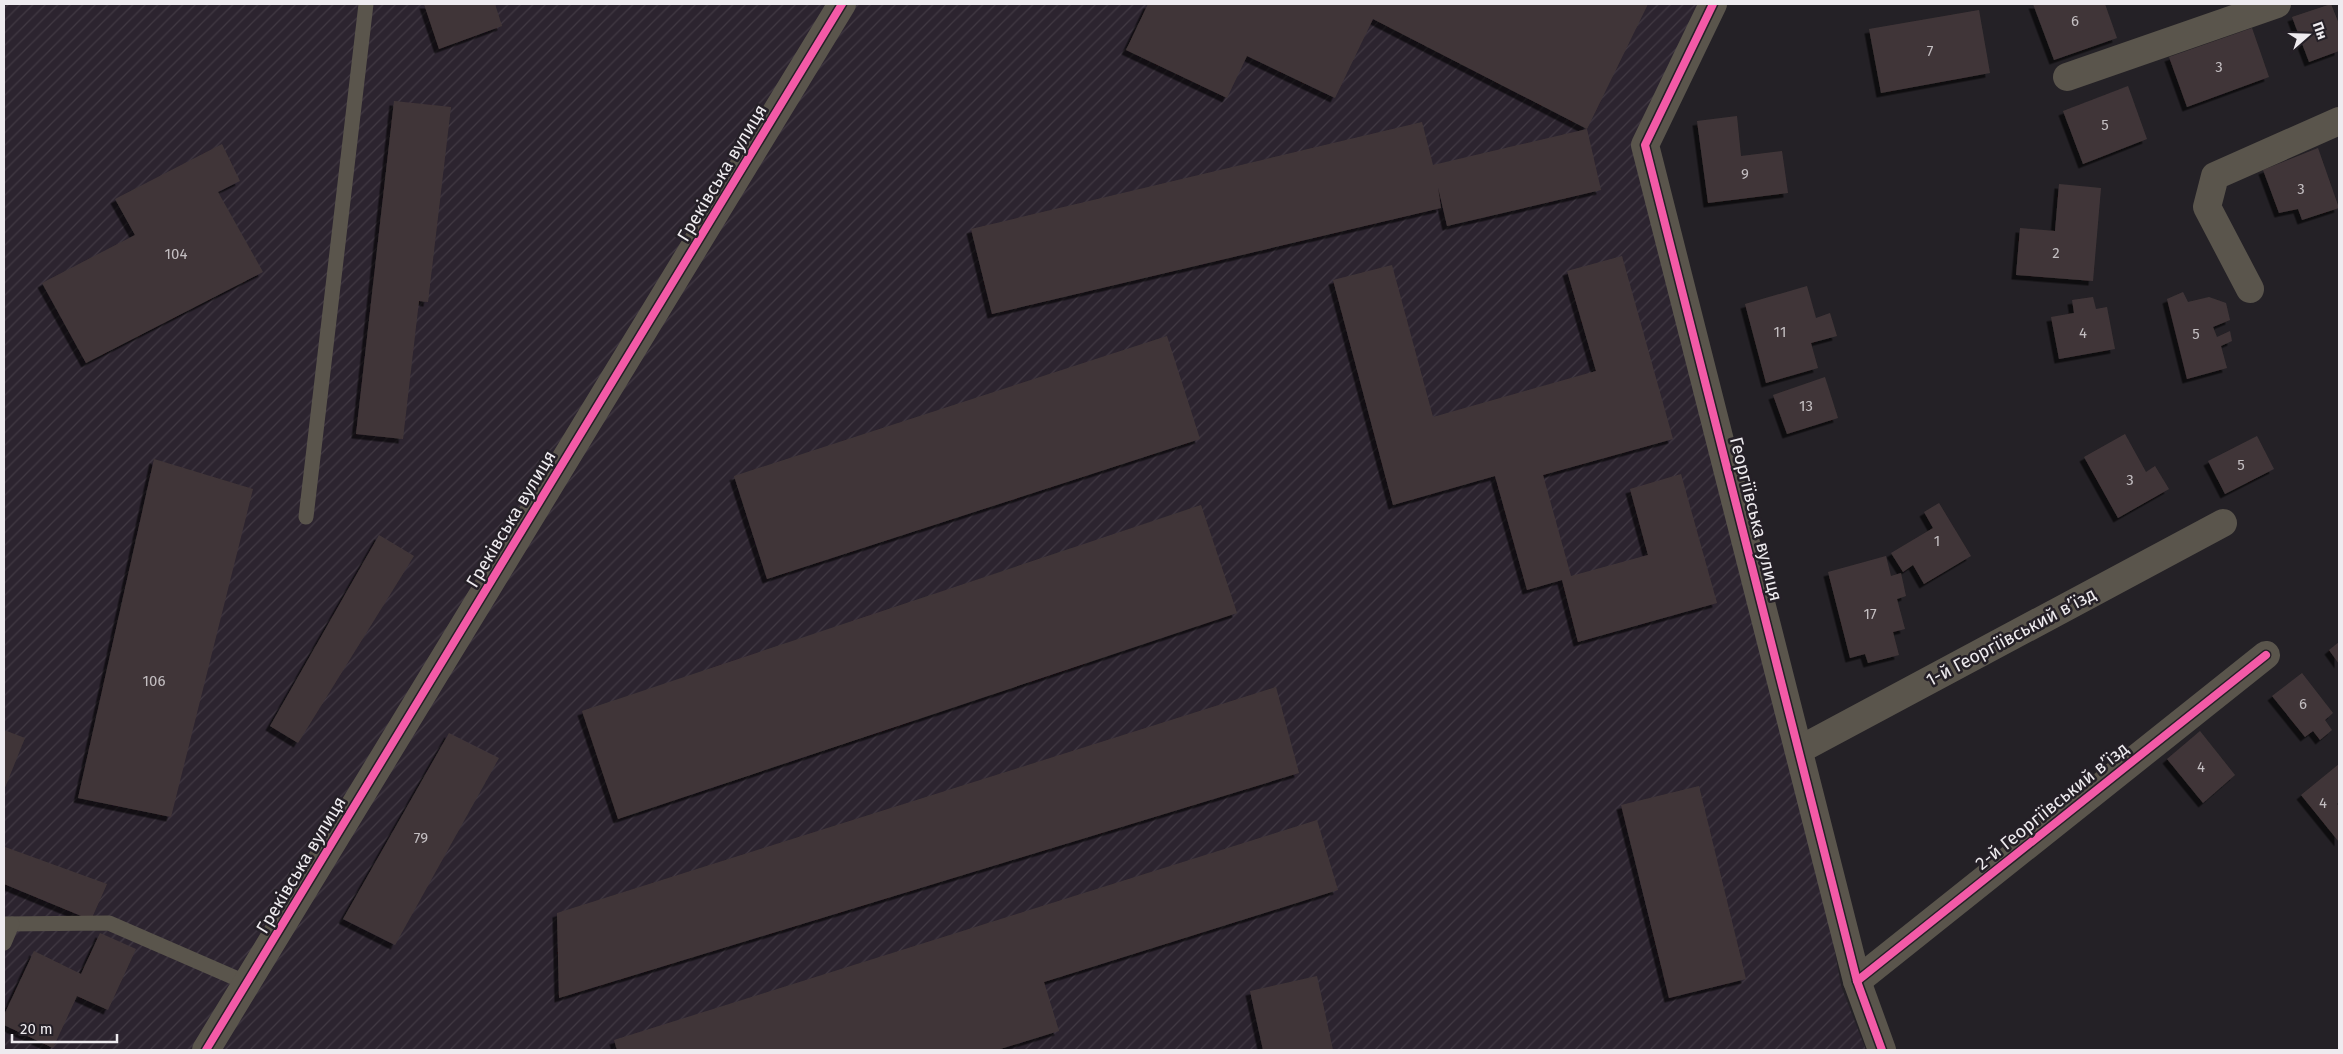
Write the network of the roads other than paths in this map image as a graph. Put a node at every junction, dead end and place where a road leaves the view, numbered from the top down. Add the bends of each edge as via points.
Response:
1 (366, 4) edge
2 (842, 4) edge
3 (1712, 4) edge
4 (2277, 4) edge
5 (2067, 77) dead end
6 (2339, 122) edge
7 (2250, 289) dead end
8 (306, 516) dead end
9 (2223, 523) dead end
10 (2266, 655) dead end
11 (1799, 750) junction
12 (8, 924) edge
13 (4, 943) edge
14 (1857, 981) junction
15 (247, 983) junction
16 (206, 1050) edge
17 (1882, 1050) edge

1 - 8 lane
2 - 15 street, Греківська вулиця
3 - 11 street, Георгіївська вулиця via 1645,145
4 - 5 street
6 - 7 street via 2216,176 2208,207
9 - 11 street, 1-й Георгіївський в’їзд
10 - 14 street, 2-й Георгіївський в’їзд
11 - 14 street, Георгіївська вулиця
12 - 13 lane
12 - 15 lane via 109,923
14 - 17 street, Георгіївська вулиця
15 - 16 street, Греківська вулиця

